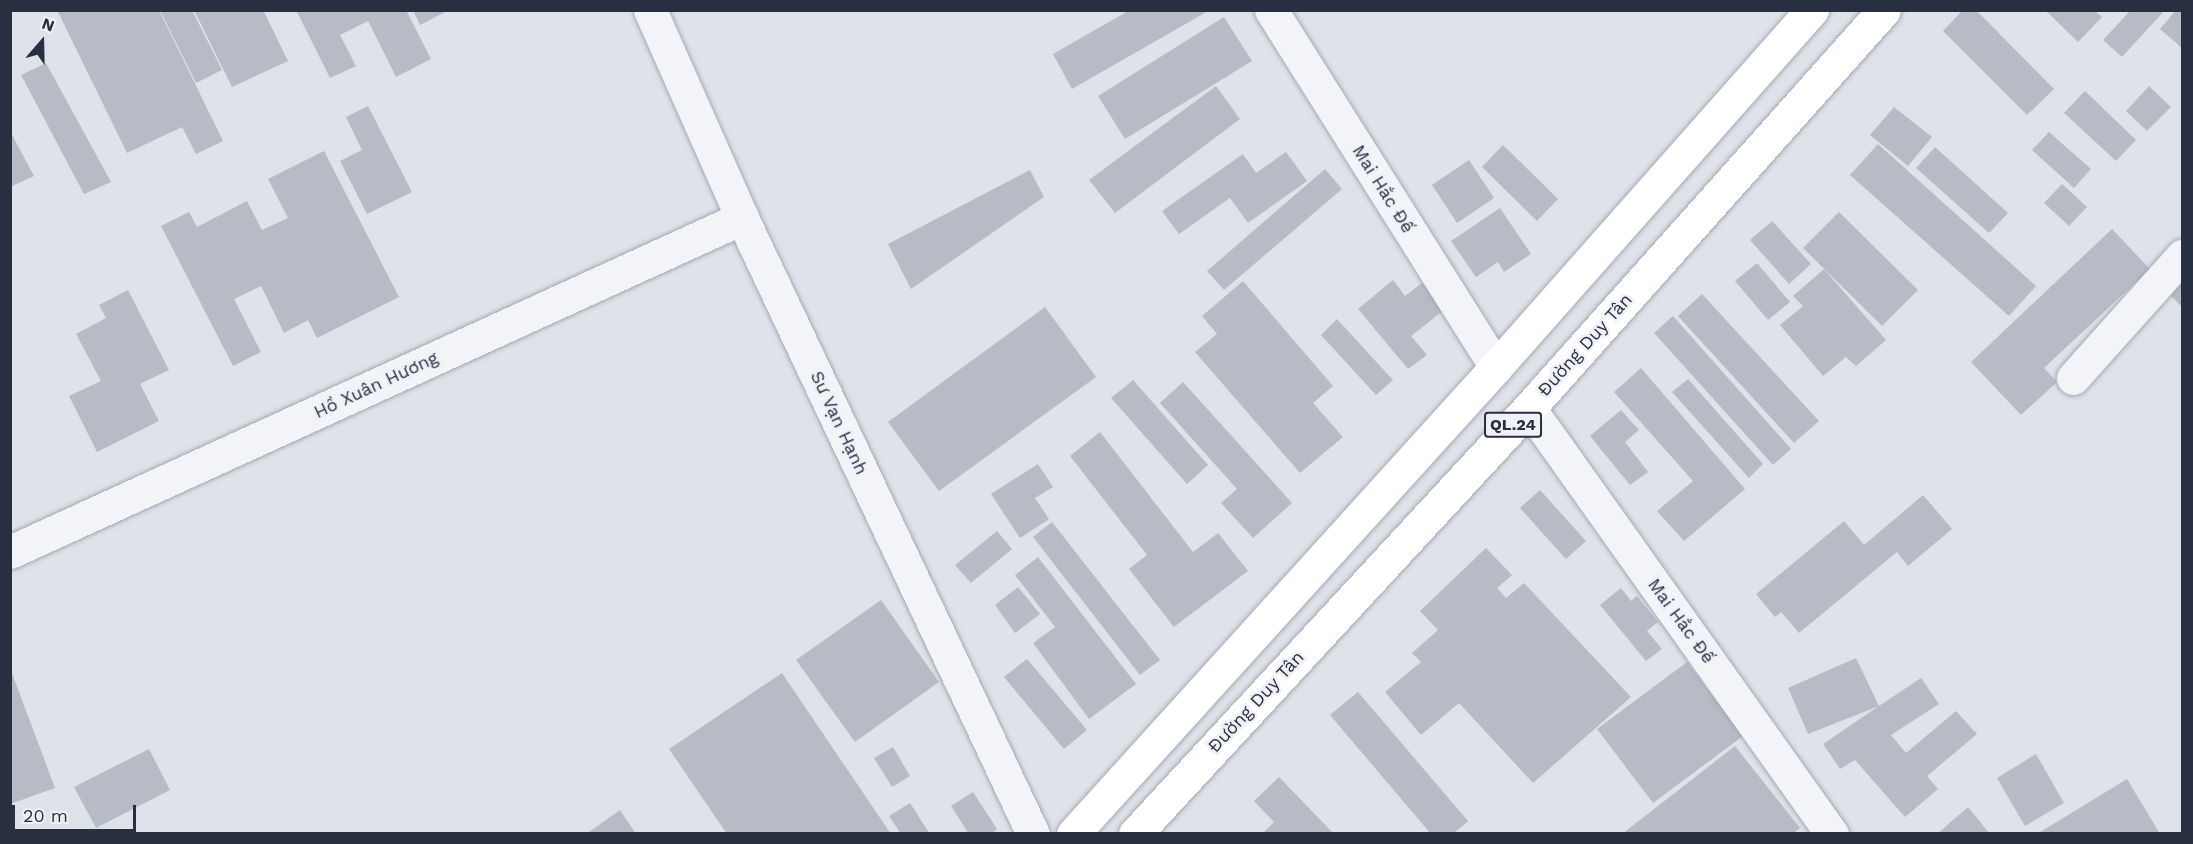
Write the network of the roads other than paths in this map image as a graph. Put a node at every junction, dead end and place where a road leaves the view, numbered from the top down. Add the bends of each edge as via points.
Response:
1 (650, 10) edge
2 (1271, 10) edge
3 (1812, 10) edge
4 (1884, 10) edge
5 (742, 218) junction
6 (2182, 256) edge
7 (1496, 367) junction
8 (2073, 378) dead end
9 (1529, 408) junction
10 (10, 552) edge
11 (1033, 834) edge
12 (1072, 834) edge
13 (1135, 834) edge
14 (1832, 834) edge

1 - 5 street, Sư Vạn Hạnh
2 - 7 street, Mai Hắc Đế
3 - 7 main road, QL.24
4 - 9 main road, Đường Duy Tân / QL.24
5 - 10 street, Hồ Xuân Hương
5 - 11 street, Sư Vạn Hạnh
6 - 8 street
7 - 12 main road, QL.24
9 - 13 main road, Đường Duy Tân / QL.24
9 - 14 street, Mai Hắc Đế

